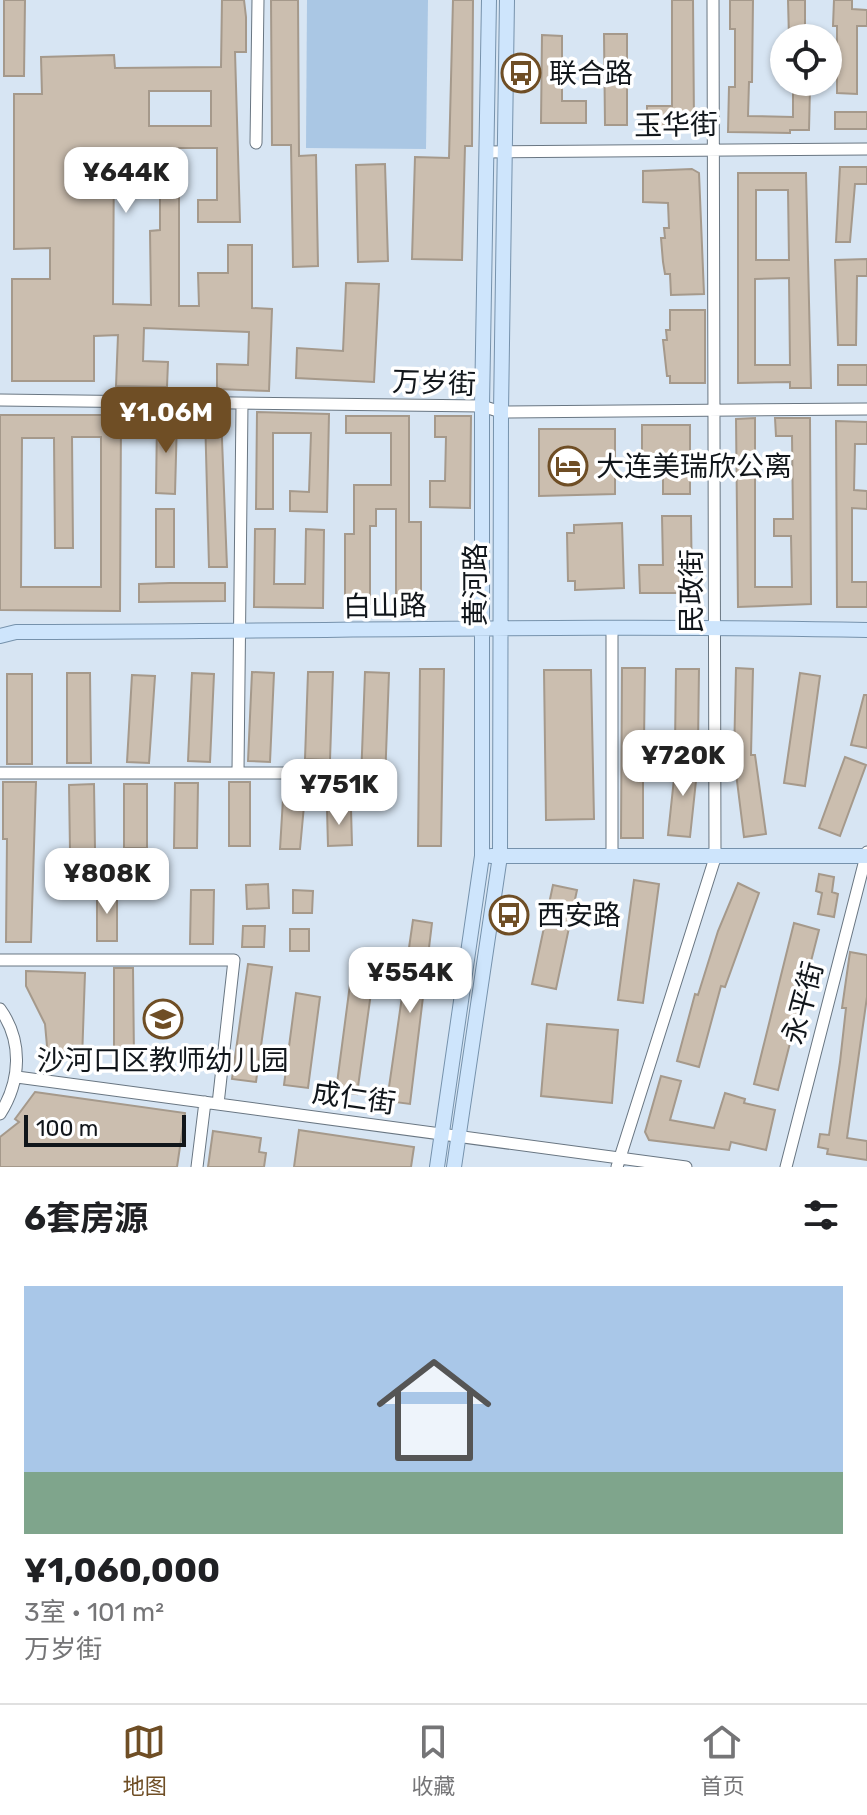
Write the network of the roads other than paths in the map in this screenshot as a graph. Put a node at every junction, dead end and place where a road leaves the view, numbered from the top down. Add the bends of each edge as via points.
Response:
1 (258, 0) edge
2 (489, 0) edge
3 (507, 0) edge
4 (713, 0) edge
5 (256, 143) dead end
6 (714, 149) junction
7 (867, 149) edge
8 (486, 152) junction
9 (504, 152) junction
10 (0, 400) edge
11 (242, 404) junction
12 (482, 406) junction
13 (867, 409) edge
14 (714, 410) junction
15 (501, 412) junction
16 (715, 627) junction
17 (612, 628) junction
18 (867, 630) edge
19 (483, 631) junction
20 (501, 631) junction
21 (240, 633) junction
22 (0, 636) edge
23 (238, 771) junction
24 (0, 773) edge
25 (389, 800) dead end
26 (867, 855) edge
27 (482, 856) junction
28 (500, 856) junction
29 (612, 857) junction
30 (715, 858) junction
31 (0, 960) edge
32 (0, 1009) edge
33 (17, 1077) junction
34 (212, 1103) junction
35 (0, 1114) edge
36 (441, 1133) junction
37 (458, 1135) junction
38 (617, 1162) edge
39 (197, 1167) edge
40 (437, 1167) edge
41 (454, 1167) edge
42 (686, 1167) edge
43 (786, 1167) edge

1 - 5 street
2 - 8 main road, 黄河路
3 - 9 main road, 黄河路
4 - 6 street, 民政街
6 - 7 street, 玉华街
6 - 9 street, 玉华街
6 - 14 street, 民政街
8 - 9 street, 玉华街
8 - 12 main road, 黄河路
9 - 15 main road, 黄河路
10 - 11 street, 万岁街
11 - 12 street, 万岁街
11 - 21 street
12 - 15 street, 万岁街
12 - 19 main road, 黄河路
13 - 14 street, 万岁街
14 - 15 street, 万岁街
14 - 16 street, 民政街
15 - 20 main road, 黄河路
16 - 17 main road, 白山路
16 - 18 main road, 白山路
16 - 30 street, 民政街
17 - 20 main road, 白山路
17 - 29 street
19 - 20 main road, 白山路
19 - 21 main road, 白山路
19 - 27 main road, 黄河路
20 - 28 main road, 黄河路
21 - 22 main road, 白山路
21 - 23 street
23 - 24 street
23 - 25 street via 298,773
26 - 30 main road
26 - 43 street, 永平街
27 - 28 main road
27 - 36 main road, 黄河路
28 - 29 main road
28 - 37 main road, 黄河路
29 - 30 main road
30 - 38 street, 民政街
31 - 34 street via 234,960
32 - 33 street via 17,1048
33 - 34 street, 成仁街
33 - 35 street
34 - 36 street, 成仁街
34 - 39 street
36 - 37 street, 成仁街
36 - 40 main road, 黄河路
37 - 38 street, 成仁街
37 - 41 main road, 黄河路
38 - 42 street, 成仁街

